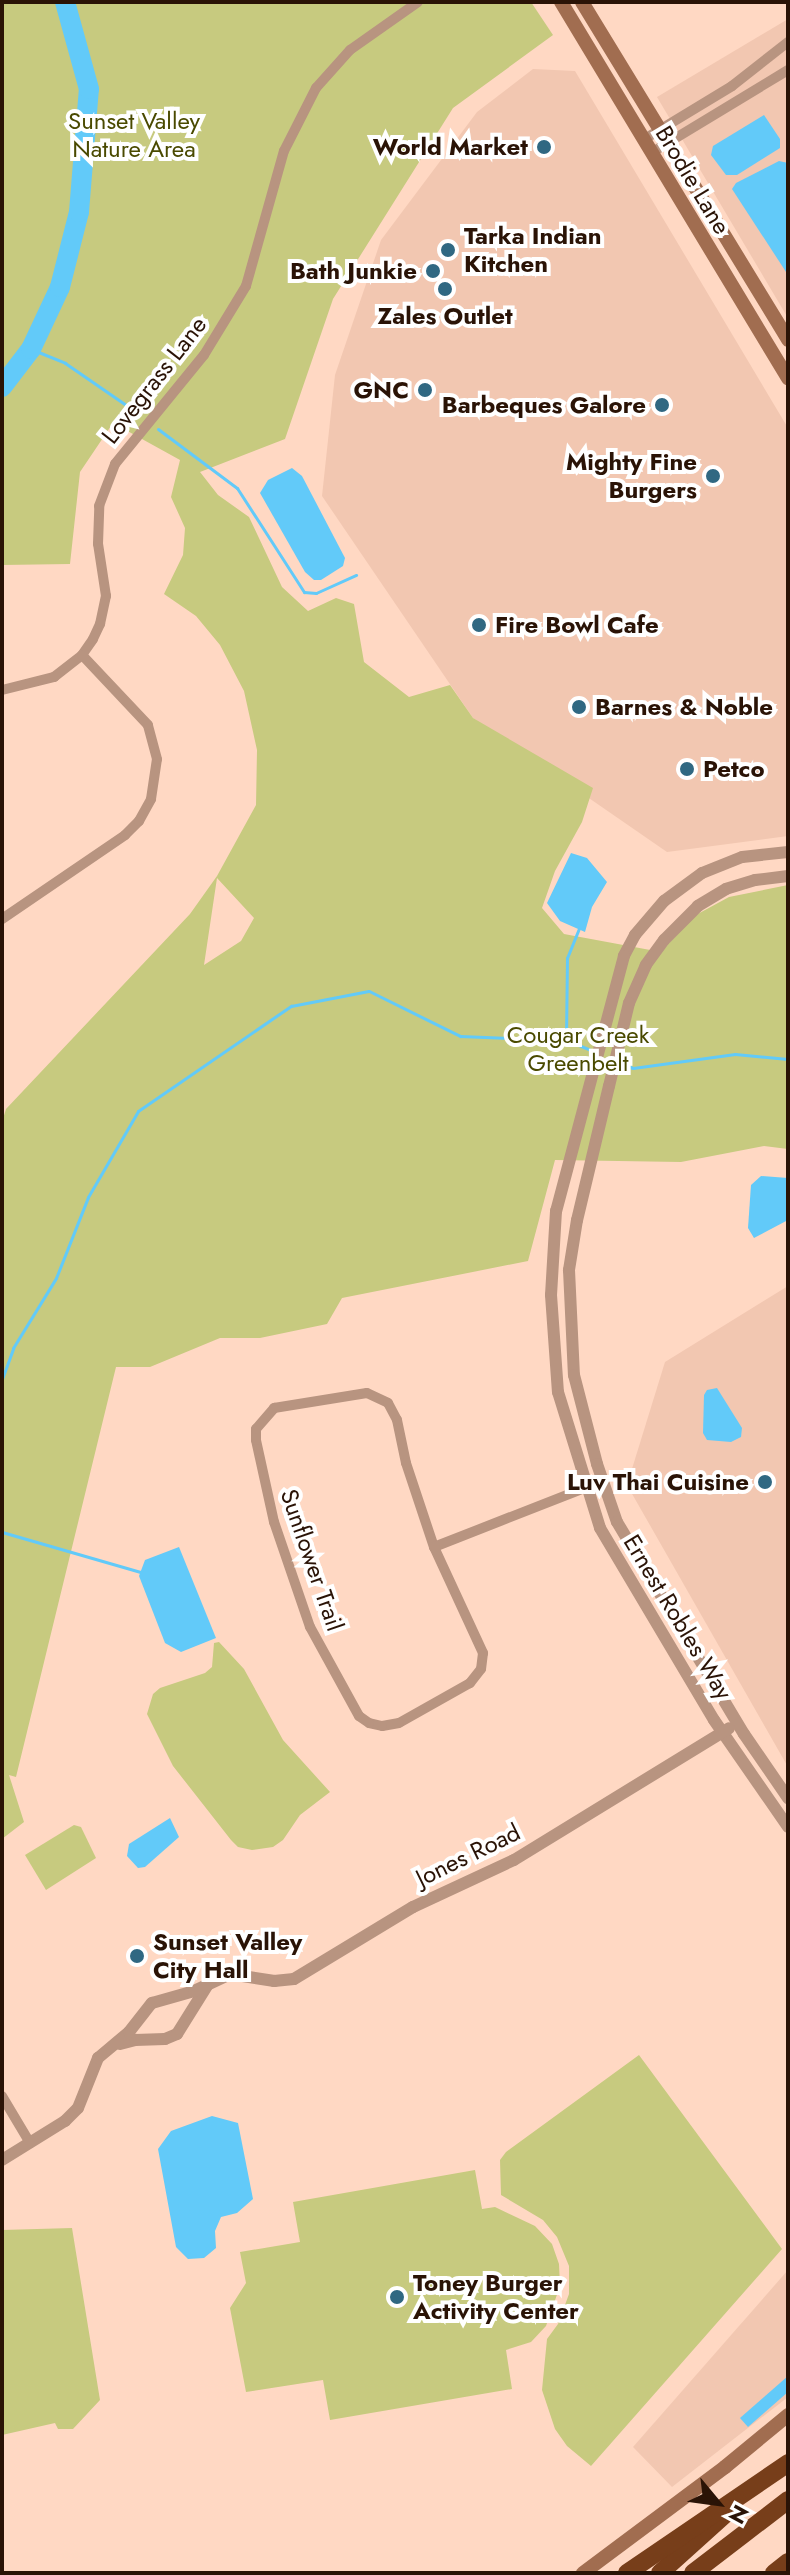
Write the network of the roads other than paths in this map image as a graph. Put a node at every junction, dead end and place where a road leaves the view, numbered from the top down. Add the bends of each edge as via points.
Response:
1 (418, 2) edge
2 (561, 2) edge
3 (582, 2) edge
4 (788, 42) edge
5 (788, 70) edge
6 (664, 136) junction
7 (647, 146) junction
8 (788, 340) edge
9 (788, 379) edge
10 (82, 655) junction
11 (2, 690) edge
12 (788, 852) edge
13 (788, 876) edge
14 (2, 919) edge
15 (602, 1481) junction
16 (587, 1487) junction
17 (434, 1547) junction
18 (738, 1723) junction
19 (724, 1732) junction
20 (771, 1773) junction
21 (757, 1782) junction
22 (788, 1798) edge
23 (788, 1827) edge
24 (207, 1986) junction
25 (109, 2048) junction
26 (2, 2096) edge
27 (30, 2143) junction
28 (2, 2160) edge
29 (788, 2415) edge
30 (788, 2456) edge
31 (788, 2463) edge
32 (788, 2500) edge
33 (788, 2562) edge
34 (583, 2573) edge
35 (627, 2573) edge
36 (660, 2573) edge
37 (693, 2573) edge
38 (774, 2573) edge

1 - 10 street, Lovegrass Lane via 350,50 316,88 284,151 246,286 204,355 115,464 99,506 105,609
2 - 7 main road, Brodie Lane
3 - 6 main road, Brodie Lane
4 - 6 street
5 - 6 street
6 - 7 street
6 - 8 main road, Brodie Lane
7 - 9 main road, Brodie Lane
10 - 11 street, Lovegrass Lane via 54,677
10 - 14 street via 148,725 157,759 151,799 125,835
12 - 16 street, Ernest Robles Way via 742,857 682,886 648,918 624,956 556,1211 551,1295 558,1392
13 - 15 street, Ernest Robles Way via 726,889 680,922 646,965 629,1003 569,1270 574,1375
15 - 16 street
15 - 18 street, Ernest Robles Way via 617,1522 651,1583
16 - 17 street
16 - 19 street, Ernest Robles Way via 612,1551
17 - 17 street, Sunflower Trail via 388,1403 367,1393 294,1403 263,1417 256,1440 291,1577 332,1670 359,1716 375,1726 399,1723 470,1683 481,1669 482,1645
18 - 19 street, Jones Road
18 - 20 street, Ernest Robles Way
19 - 21 street, Ernest Robles Way
19 - 24 street, Jones Road via 514,1860 413,1907 294,1979 230,1974
20 - 21 street
20 - 22 street, Ernest Robles Way
21 - 23 street, Ernest Robles Way
24 - 25 street, Jones Road via 152,2003
24 - 25 street via 177,2034
25 - 27 street, Jones Road via 92,2068 78,2108
26 - 27 street
27 - 28 street, Jones Road
29 - 34 main road
30 - 36 highway
31 - 35 highway, bridge
32 - 37 highway
33 - 38 highway

